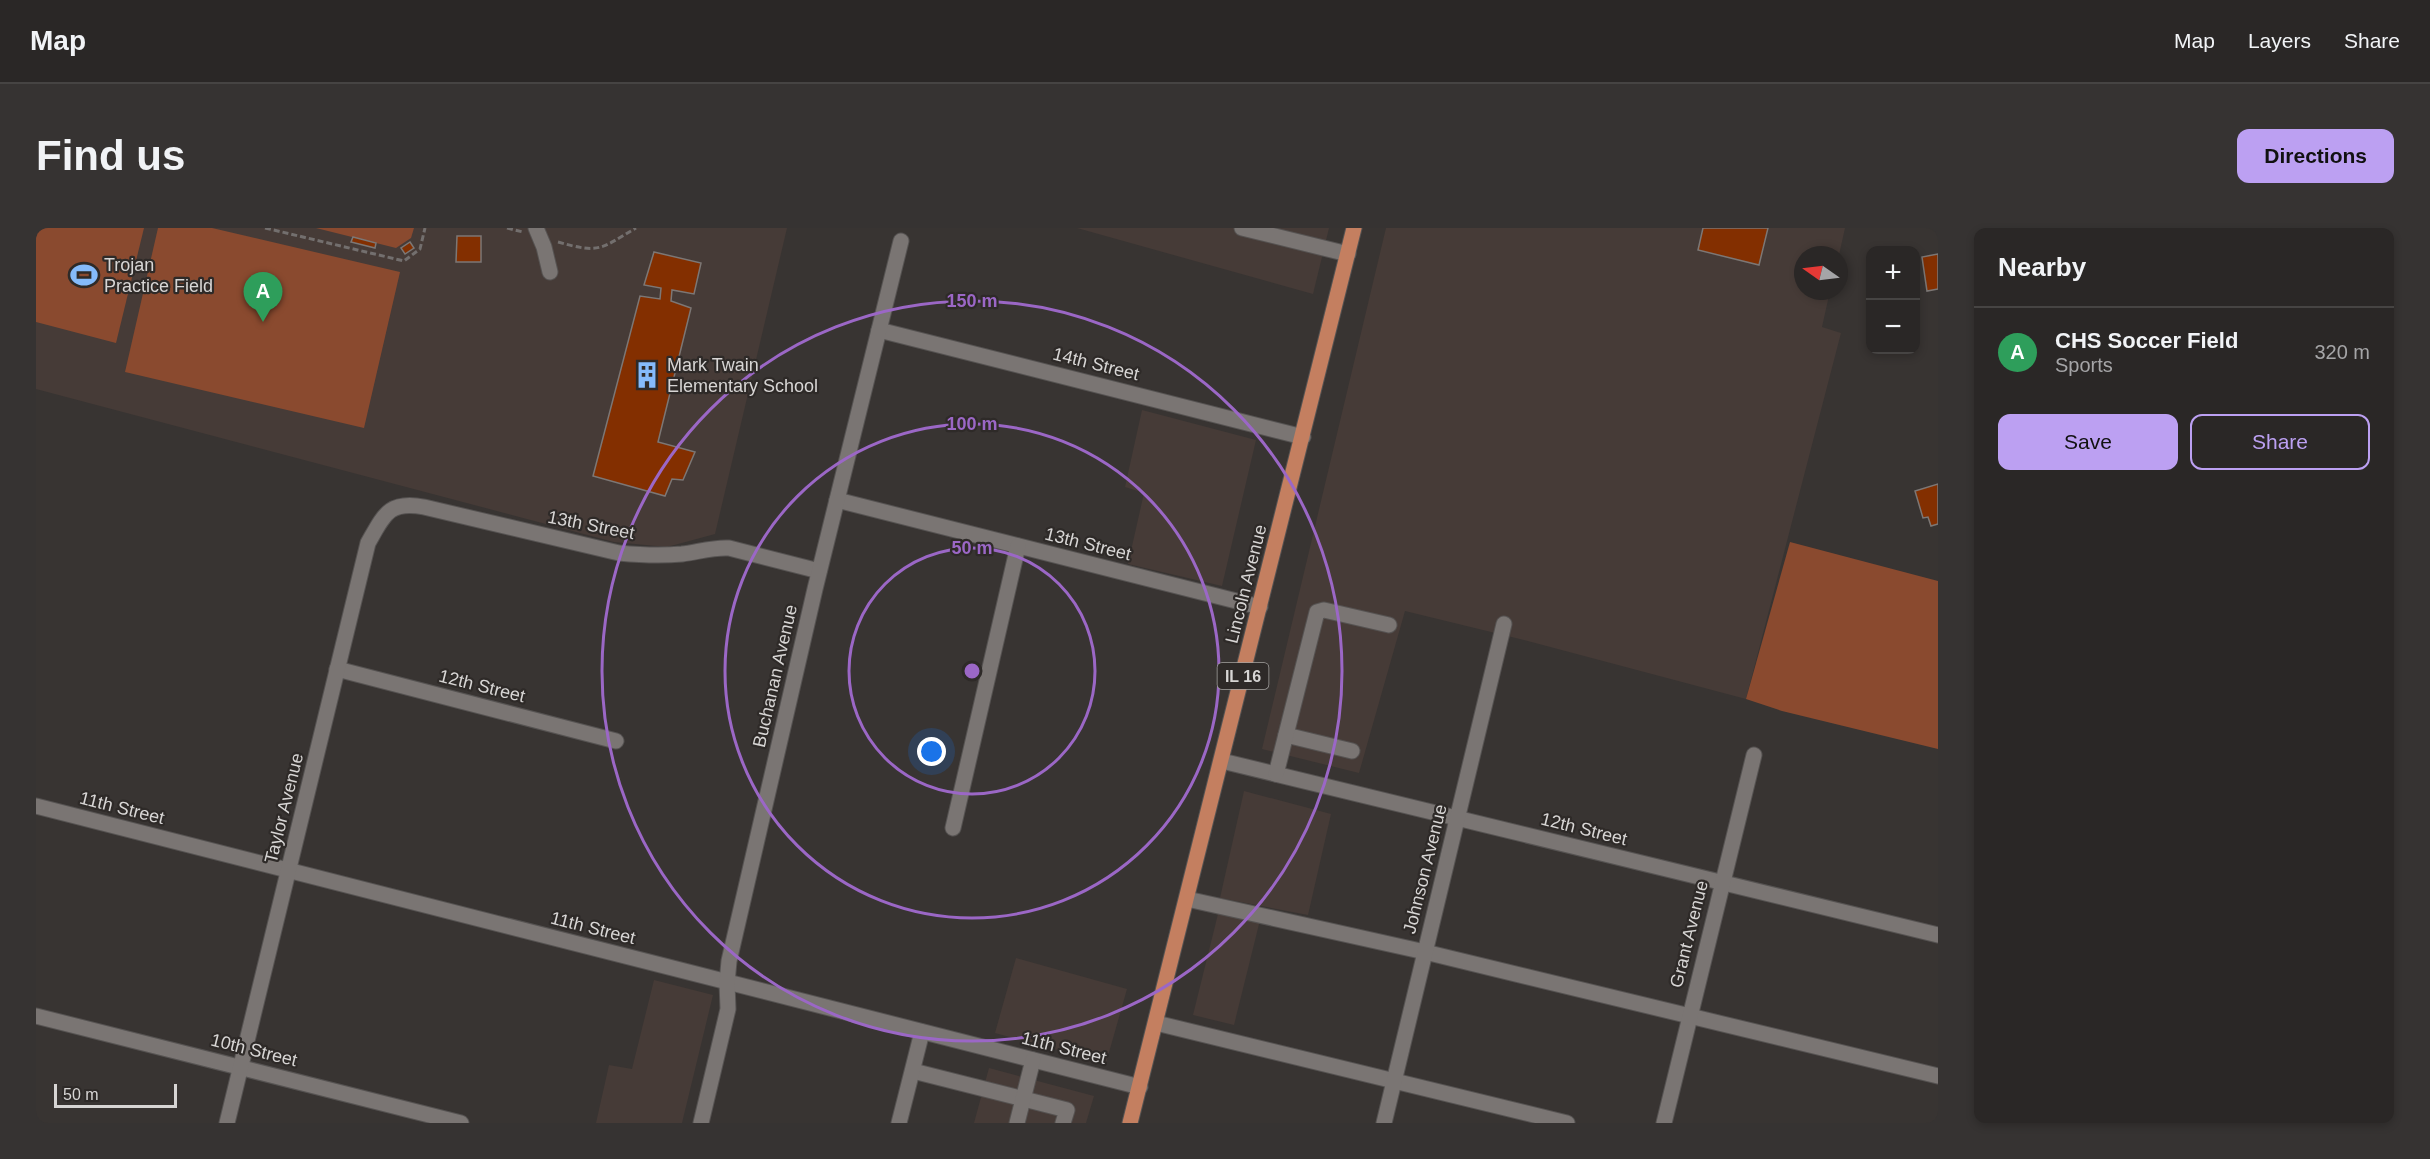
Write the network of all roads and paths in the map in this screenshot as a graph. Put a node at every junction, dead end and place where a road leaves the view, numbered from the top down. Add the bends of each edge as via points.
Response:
1 (264, 228) edge
2 (425, 228) edge
3 (507, 228) edge
4 (636, 228) edge
5 (1242, 228) edge
6 (1354, 228) edge
7 (538, 232) edge
8 (902, 241) dead end
9 (1348, 254) junction
10 (550, 272) dead end
11 (879, 330) junction
12 (1303, 437) junction
13 (837, 500) junction
14 (392, 508) joint
15 (1018, 546) junction
16 (819, 571) junction
17 (1260, 607) junction
18 (1504, 624) dead end
19 (1389, 625) dead end
20 (337, 669) junction
21 (1286, 735) junction
22 (616, 741) dead end
23 (1352, 751) dead end
24 (1754, 755) dead end
25 (1222, 760) junction
26 (1276, 774) junction
27 (36, 807) edge
28 (1458, 818) junction
29 (953, 828) dead end
30 (288, 871) junction
31 (1722, 882) junction
32 (1187, 899) junction
33 (1938, 935) edge
34 (1425, 952) junction
35 (727, 983) junction
36 (36, 1016) edge
37 (1689, 1016) junction
38 (1156, 1023) junction
39 (922, 1032) junction
40 (1033, 1060) junction
41 (241, 1066) junction
42 (913, 1071) junction
43 (1938, 1076) edge
44 (1394, 1081) junction
45 (1140, 1087) junction
46 (1023, 1099) junction
47 (227, 1123) edge
48 (461, 1123) edge
49 (701, 1123) edge
50 (899, 1123) edge
51 (1017, 1123) edge
52 (1063, 1123) edge
53 (1131, 1123) edge
54 (1384, 1123) edge
55 (1567, 1123) edge
56 (1664, 1123) edge

1 - 2 path via 404,261 420,249
3 - 7 path
4 - 7 path via 592,250
5 - 9 street
6 - 9 main road, Lincoln Avenue / IL 16
7 - 10 street
8 - 11 street, Buchanan Avenue
9 - 12 main road, Lincoln Avenue / IL 16
11 - 12 street, 14th Street
11 - 13 street, Buchanan Avenue
12 - 17 main road, Lincoln Avenue / IL 16
13 - 15 street, 13th Street
13 - 16 street, Buchanan Avenue
14 - 16 street, 13th Street via 406,504 424,507 619,553 682,554 729,548
14 - 20 street, Taylor Avenue via 368,543
15 - 17 street, 13th Street
15 - 29 street
16 - 35 street, Buchanan Avenue
17 - 25 main road, Lincoln Avenue / IL 16
18 - 28 street, Johnson Avenue
19 - 21 street via 1324,610 1317,612
20 - 22 street, 12th Street
20 - 30 street, Taylor Avenue
21 - 23 street
21 - 26 street
24 - 31 street, Grant Avenue
25 - 26 street, 12th Street
25 - 32 main road, Lincoln Avenue / IL 16
26 - 28 street, 12th Street
27 - 30 street, 11th Street
28 - 31 street, 12th Street
28 - 34 street, Johnson Avenue
30 - 35 street, 11th Street
30 - 41 street, Taylor Avenue
31 - 33 street, 12th Street
31 - 37 street, Grant Avenue
32 - 34 street
32 - 38 main road, Lincoln Avenue / IL 16
34 - 37 street
34 - 44 street, Johnson Avenue
35 - 39 street, 11th Street
35 - 49 street, Buchanan Avenue via 728,1010
36 - 41 street, 10th Street
37 - 43 street
37 - 56 street, Grant Avenue
38 - 44 street
38 - 45 main road, Lincoln Avenue / IL 16
39 - 40 street, 11th Street
39 - 42 street
40 - 45 street, 11th Street
40 - 46 street
41 - 47 street, Taylor Avenue
41 - 48 street, 10th Street
42 - 46 street
42 - 50 street
44 - 54 street, Johnson Avenue
44 - 55 street
45 - 53 main road, Lincoln Avenue / IL 16
46 - 51 street
46 - 52 street via 1066,1110

